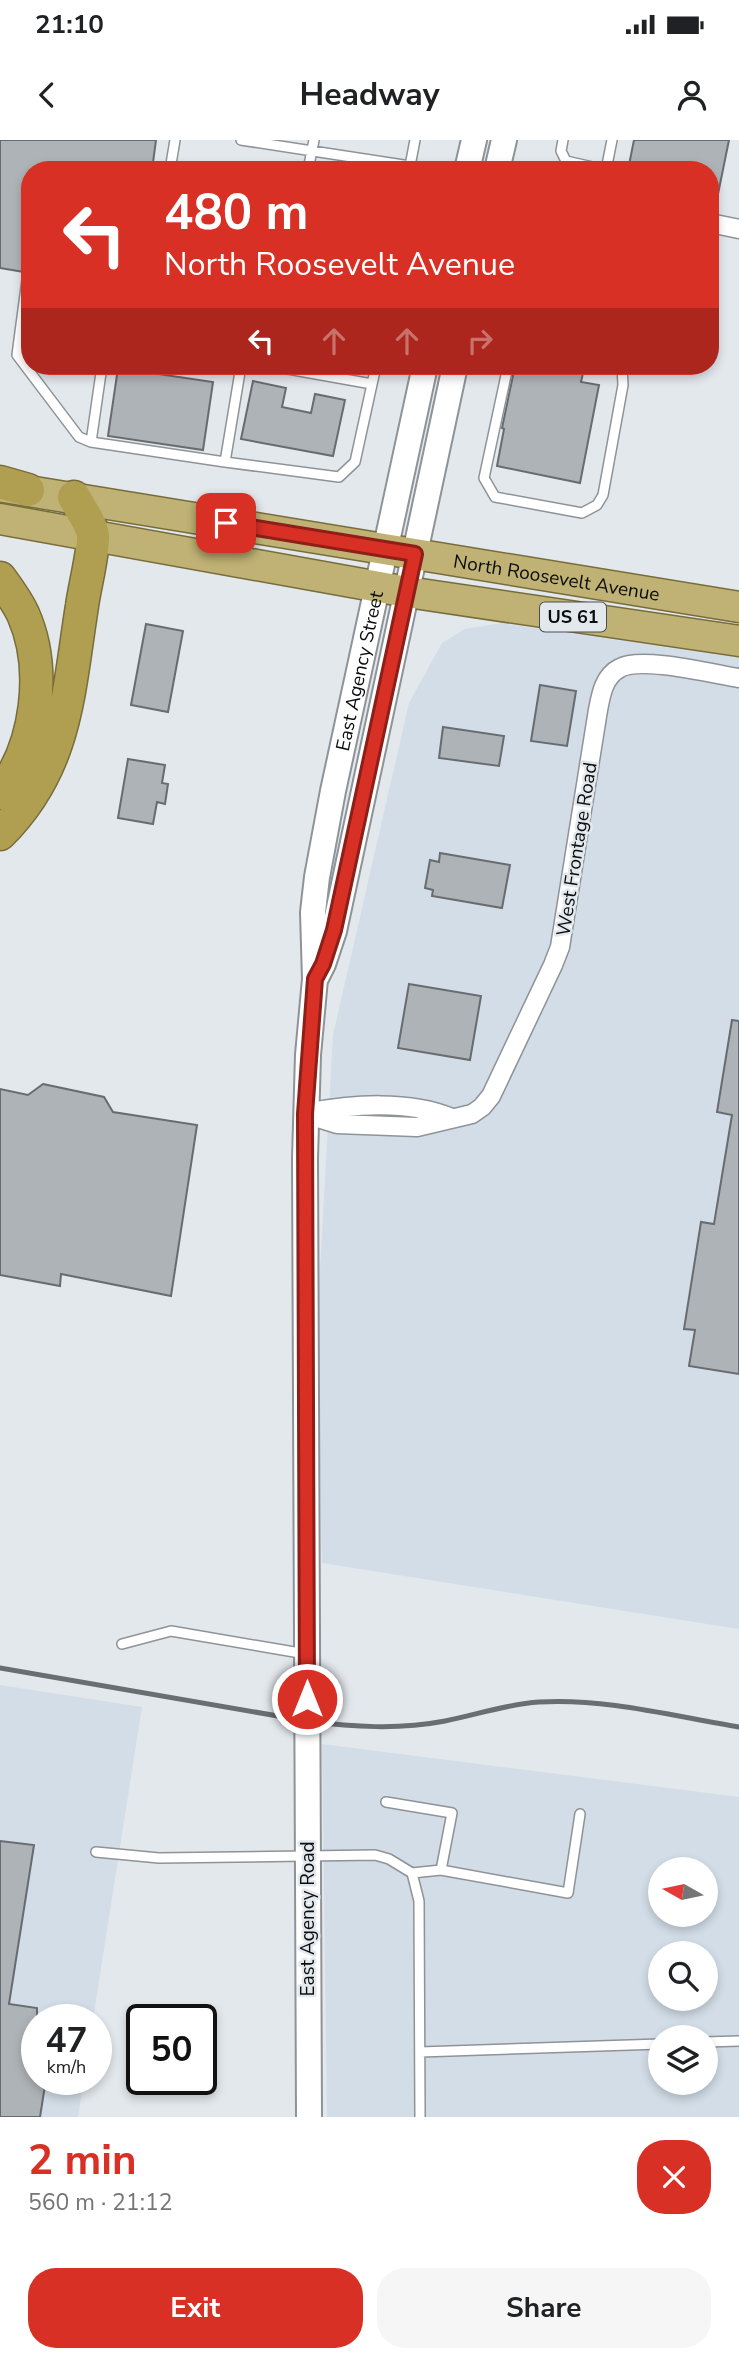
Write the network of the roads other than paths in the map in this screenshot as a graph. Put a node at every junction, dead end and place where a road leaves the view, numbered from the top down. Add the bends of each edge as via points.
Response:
1 (175, 140) edge
2 (241, 140) edge
3 (314, 140) edge
4 (415, 140) edge
5 (474, 140) edge
6 (504, 140) edge
7 (563, 140) edge
8 (612, 140) edge
9 (312, 152) junction
10 (172, 161) edge
11 (310, 161) edge
12 (367, 161) edge
13 (411, 161) edge
14 (469, 161) edge
15 (499, 161) edge
16 (566, 161) edge
17 (608, 161) edge
18 (719, 225) edge
19 (739, 229) edge
20 (21, 344) edge
21 (21, 360) edge
22 (32, 375) edge
23 (101, 375) edge
24 (240, 375) edge
25 (322, 375) edge
26 (374, 375) edge
27 (424, 375) edge
28 (452, 375) edge
29 (506, 375) edge
30 (622, 375) edge
31 (372, 384) junction
32 (91, 442) junction
33 (225, 462) junction
34 (9, 486) edge
35 (74, 498) junction
36 (0, 519) edge
37 (93, 536) junction
38 (401, 552) junction
39 (0, 578) edge
40 (377, 587) junction
41 (407, 592) junction
42 (739, 607) edge
43 (739, 641) edge
44 (739, 678) edge
45 (0, 793) edge
46 (0, 834) edge
47 (315, 979) junction
48 (305, 1114) junction
49 (122, 1644) dead end
50 (307, 1654) junction
51 (307, 1721) joint
52 (386, 1802) dead end
53 (580, 1814) dead end
54 (96, 1852) dead end
55 (307, 1856) junction
56 (441, 1870) junction
57 (412, 1873) junction
58 (739, 2041) edge
59 (718, 2042) edge
60 (648, 2043) edge
61 (419, 2052) junction
62 (309, 2117) edge
63 (420, 2117) edge

1 - 10 lane
2 - 9 lane
3 - 9 lane
4 - 13 lane
5 - 14 main road
6 - 15 main road
7 - 16 lane via 561,151
8 - 17 lane
9 - 11 lane
9 - 12 lane
18 - 19 street
20 - 21 lane via 17,355
22 - 32 lane via 79,437
23 - 32 lane
24 - 33 lane
25 - 31 lane
26 - 31 lane
27 - 38 main road, East Agency Street
28 - 38 main road, East Agency Street
29 - 30 lane via 484,478 488,489 495,497 582,513 597,505 603,495
31 - 33 lane via 355,462 339,477
32 - 33 lane
34 - 35 highway, North Roosevelt Avenue / US 61
35 - 37 highway
35 - 38 highway, North Roosevelt Avenue / US 61
36 - 37 highway, US 61
37 - 40 highway, US 61
37 - 46 highway via 62,728 37,788
38 - 40 main road, East Agency Street
38 - 41 main road, East Agency Street
38 - 42 highway, North Roosevelt Avenue / US 61
39 - 45 highway via 24,615 37,680 29,734
40 - 41 highway, US 61
40 - 47 main road, East Agency Street via 317,877 312,937
41 - 43 highway, US 61
41 - 47 main road, East Agency Street via 334,930
44 - 48 street, West Frontage Road via 641,664 621,667 608,679 598,710 560,947 482,1107 452,1118 421,1108 353,1106
47 - 48 main road, East Agency Street
48 - 50 main road, East Agency Street
49 - 50 lane via 171,1631
50 - 51 main road, East Agency Street
51 - 55 main road, East Agency Road
52 - 56 lane via 452,1814
53 - 56 lane via 568,1893
54 - 55 lane via 159,1858
55 - 57 lane via 375,1855
55 - 62 main road, East Agency Road
56 - 57 lane
57 - 61 lane via 419,1901
58 - 59 lane
60 - 61 lane
61 - 63 lane

